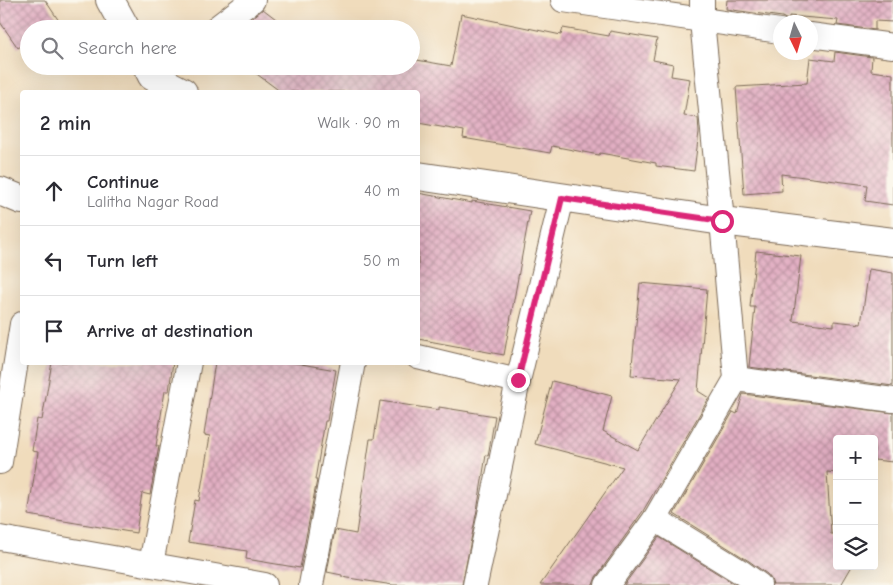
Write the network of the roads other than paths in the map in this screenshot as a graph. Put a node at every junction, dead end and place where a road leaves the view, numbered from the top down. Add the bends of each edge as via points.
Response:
1 (110, 0) edge
2 (253, 0) edge
3 (563, 0) edge
4 (702, 10) edge
5 (121, 20) edge
6 (227, 20) edge
7 (773, 29) edge
8 (818, 36) edge
9 (893, 46) edge
10 (150, 75) edge
11 (179, 90) edge
12 (420, 176) edge
13 (0, 191) edge
14 (562, 198) junction
15 (20, 199) edge
16 (722, 221) junction
17 (893, 242) edge
18 (20, 337) edge
19 (420, 357) edge
20 (188, 365) edge
21 (352, 365) edge
22 (736, 379) junction
23 (518, 380) junction
24 (893, 400) edge
25 (0, 462) edge
26 (655, 519) junction
27 (0, 538) edge
28 (150, 564) junction
29 (265, 585) edge
30 (311, 585) edge
31 (475, 585) edge
32 (607, 585) edge
33 (759, 585) edge

1 - 5 street
2 - 6 street
3 - 4 street
4 - 7 street
4 - 16 street
8 - 9 street
10 - 11 street
12 - 14 street
13 - 15 street
14 - 16 street
14 - 23 street
16 - 17 street
16 - 22 street
18 - 25 street
19 - 23 street
20 - 28 street
21 - 30 street
22 - 24 street
22 - 26 street
23 - 31 street
26 - 32 street
26 - 33 street
27 - 28 street
28 - 29 street

